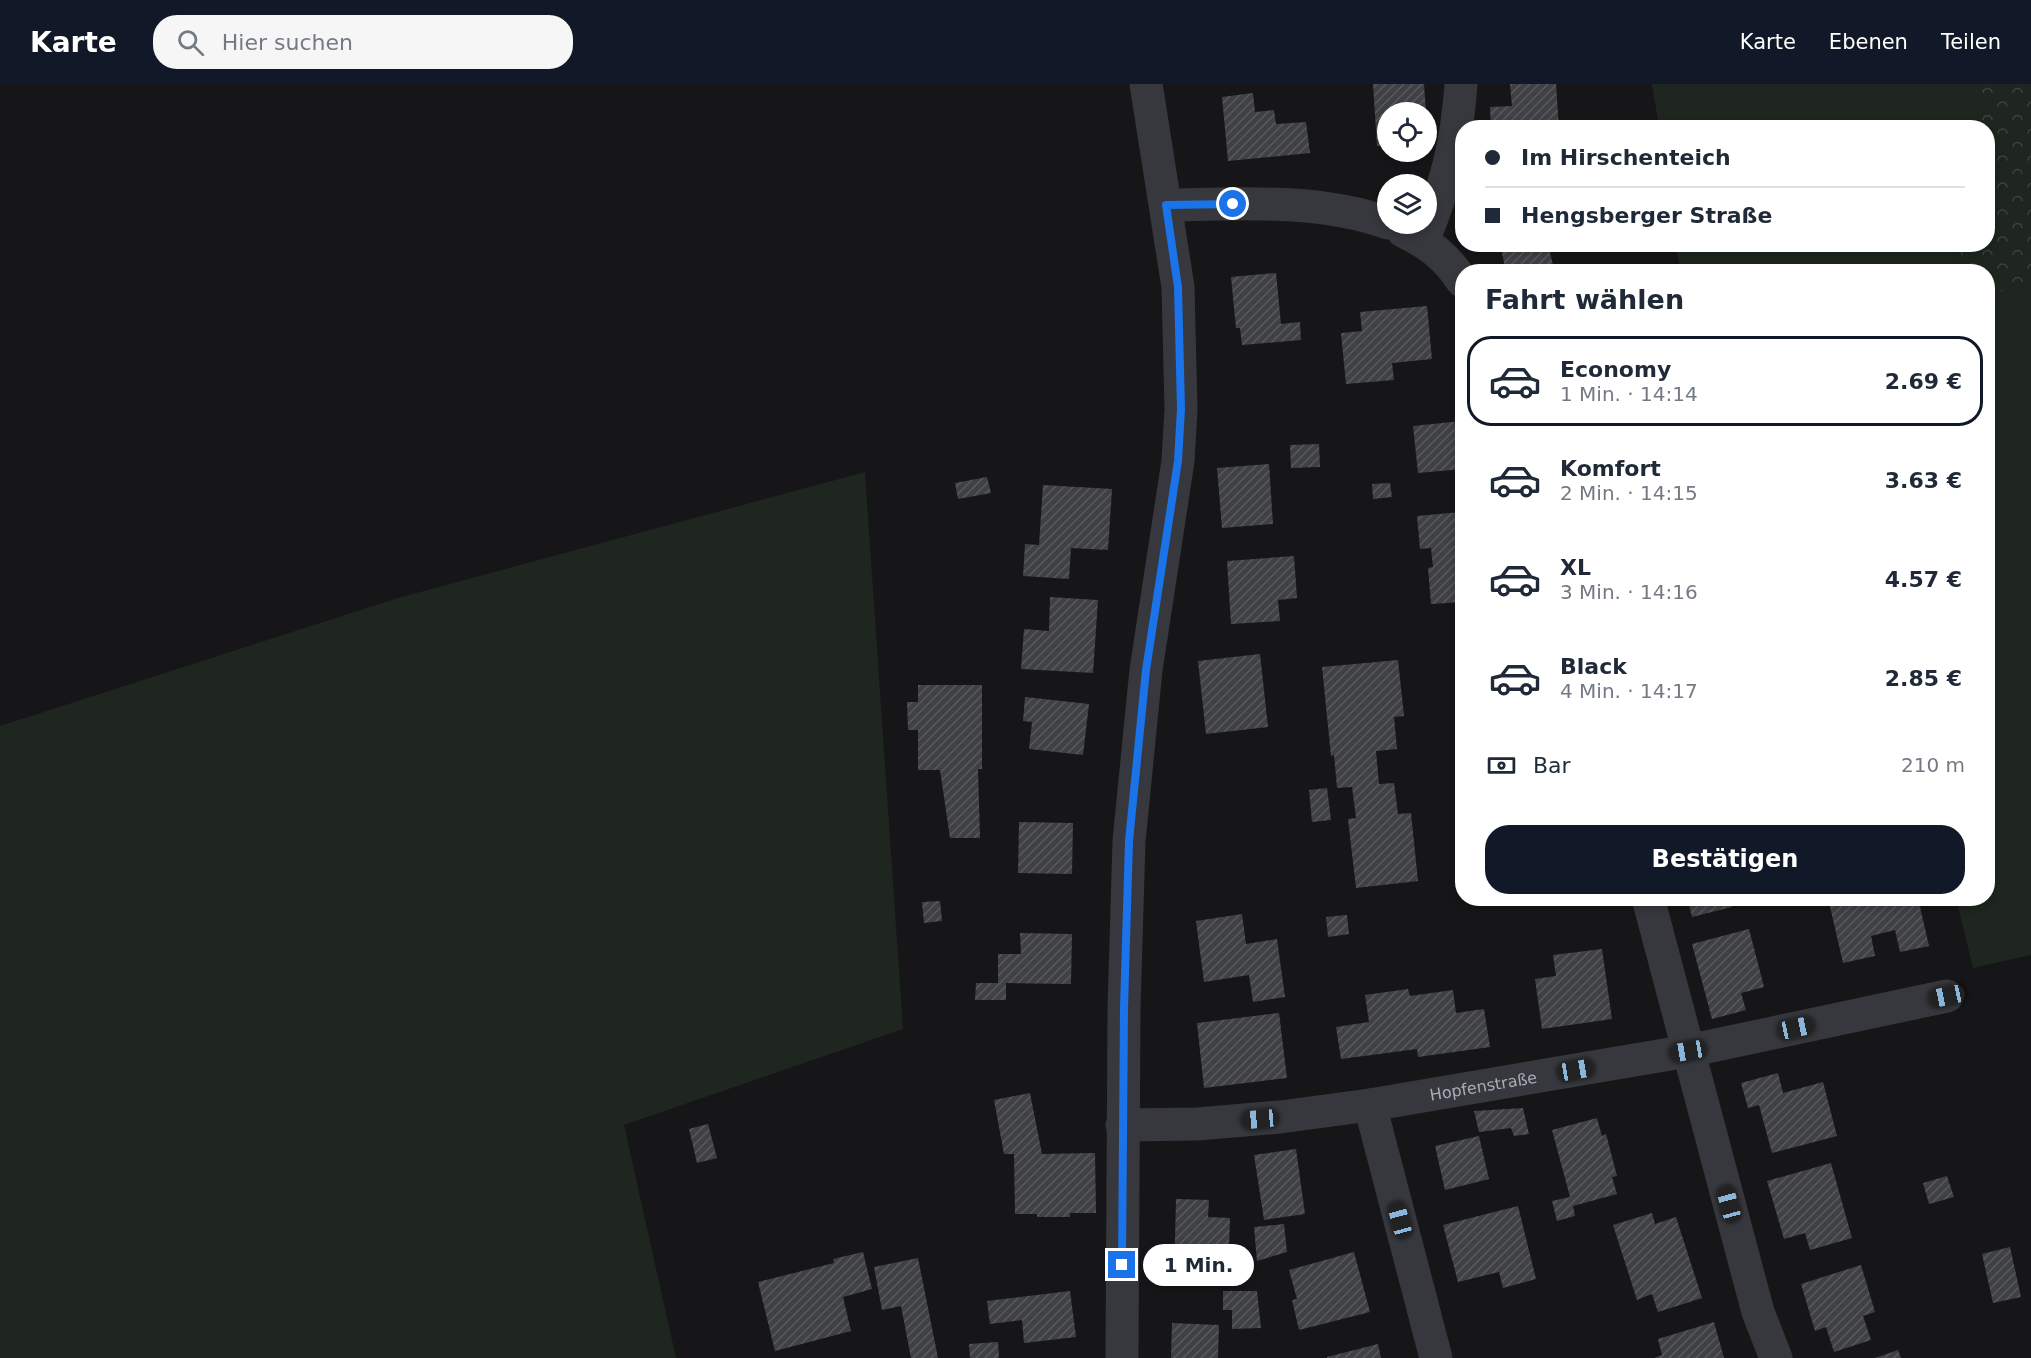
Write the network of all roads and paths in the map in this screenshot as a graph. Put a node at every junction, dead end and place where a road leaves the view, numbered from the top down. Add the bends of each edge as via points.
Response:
1 (1146, 84) edge
2 (1461, 84) edge
3 (1458, 120) edge
4 (1455, 142) edge
5 (1166, 205) junction
6 (1377, 221) edge
7 (1410, 234) edge
8 (1424, 240) junction
9 (1455, 270) edge
10 (1650, 906) edge
11 (1947, 996) dead end
12 (1688, 1051) junction
13 (1370, 1105) junction
14 (1122, 1125) junction
15 (1122, 1358) edge
16 (1436, 1358) edge
17 (1776, 1358) edge

1 - 5 street
2 - 3 street
4 - 8 street
5 - 6 street via 1300,205
5 - 14 street via 1178,287 1181,409 1178,461 1146,670 1129,841
7 - 8 street
8 - 9 street
10 - 12 street
11 - 12 street, Hopfenstraße
12 - 13 street, Hopfenstraße
12 - 17 street via 1758,1312
13 - 14 street, Hopfenstraße via 1210,1123
13 - 16 street
14 - 15 street

